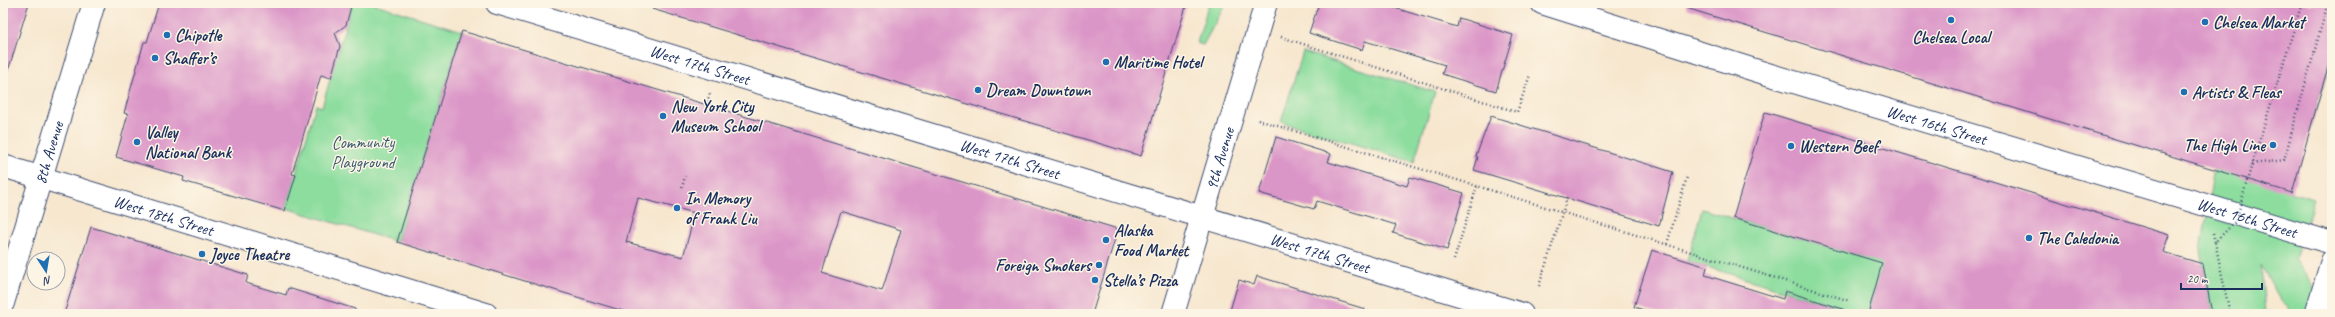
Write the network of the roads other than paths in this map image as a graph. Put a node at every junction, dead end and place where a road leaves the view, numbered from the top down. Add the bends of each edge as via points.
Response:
1 (94, 3) edge
2 (497, 3) edge
3 (1266, 3) edge
4 (1542, 3) edge
5 (3, 166) edge
6 (40, 177) junction
7 (1201, 217) junction
8 (2332, 243) edge
9 (2332, 261) edge
10 (3, 303) edge
11 (486, 314) edge
12 (1173, 314) edge
13 (1522, 314) edge
14 (2316, 314) edge

1 - 6 street, 8th Avenue
2 - 7 street, West 17th Street
3 - 7 street, 9th Avenue
4 - 8 street, West 16th Street via 1764,73
5 - 6 street, West 18th Street
6 - 10 street, 8th Avenue
6 - 11 street, West 18th Street
7 - 12 street, 9th Avenue
7 - 13 street, West 17th Street
9 - 14 street

